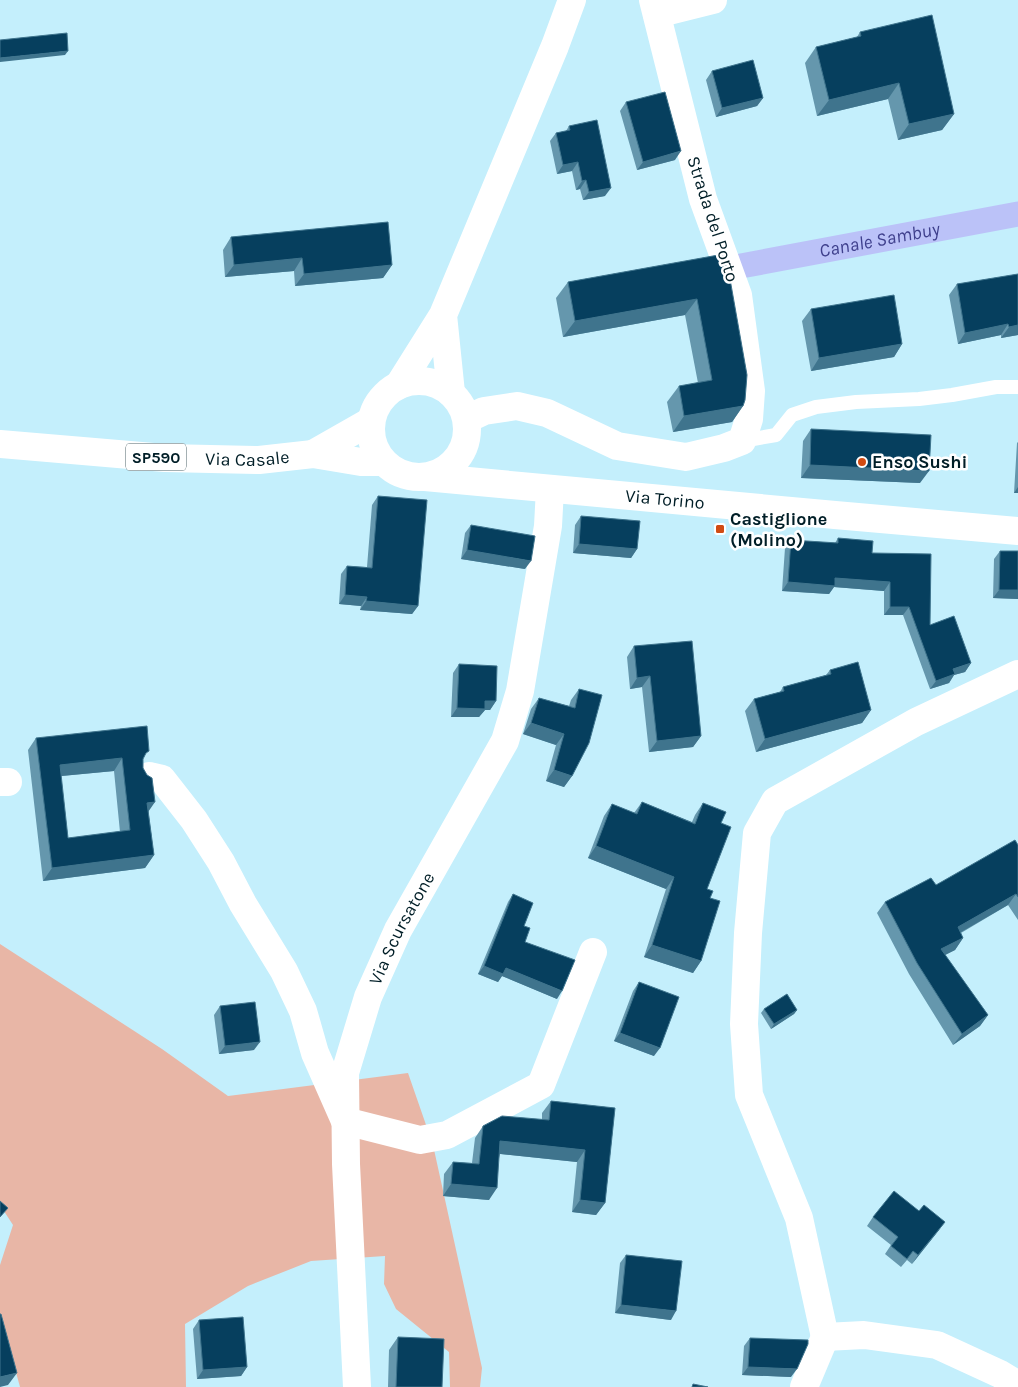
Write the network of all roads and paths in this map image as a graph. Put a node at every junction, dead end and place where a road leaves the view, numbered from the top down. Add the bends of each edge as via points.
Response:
1 (572, 0) edge
2 (713, 0) edge
3 (655, 7) edge
4 (443, 315) junction
5 (399, 385) junction
6 (1018, 387) edge
7 (451, 393) junction
8 (467, 419) junction
9 (371, 421) junction
10 (742, 441) junction
11 (0, 444) edge
12 (463, 451) junction
13 (313, 454) junction
14 (384, 462) junction
15 (425, 477) junction
16 (522, 485) junction
17 (550, 489) junction
18 (1018, 531) edge
19 (1018, 674) edge
20 (149, 776) edge
21 (593, 952) dead end
22 (345, 1121) junction
23 (825, 1337) junction
24 (1018, 1385) edge
25 (357, 1387) edge
26 (804, 1387) edge

1 - 4 street
2 - 3 street
3 - 10 street, Strada del Porto via 703,199 738,295 751,391 749,419
4 - 5 street
4 - 7 street
5 - 7 street via 427,382 440,385
5 - 9 street via 376,406
6 - 10 lane via 816,407 792,415 776,435
7 - 8 street
8 - 10 street via 484,411 517,406 547,413 617,446 686,457
8 - 12 street
9 - 13 street, SP590
9 - 14 street via 375,450
11 - 13 street, Via Casale / SP590 via 165,458 260,460
12 - 15 street via 440,473
12 - 16 street
13 - 14 street, SP590 via 361,462
14 - 15 street via 396,472 410,477
15 - 16 street, Via Torino
16 - 17 street, Via Torino
17 - 18 street, Via Torino
17 - 22 street, Via Scursatone via 548,526 520,690 505,742 398,930 368,997 345,1073
19 - 23 street via 916,722 775,801 757,833 744,1024 749,1095 799,1218
20 - 22 street via 162,779 194,820 284,971 303,1011
21 - 22 street via 541,1085 447,1135 420,1140
22 - 25 street, Via Scursatone
23 - 24 street via 864,1335 937,1344
23 - 26 street

